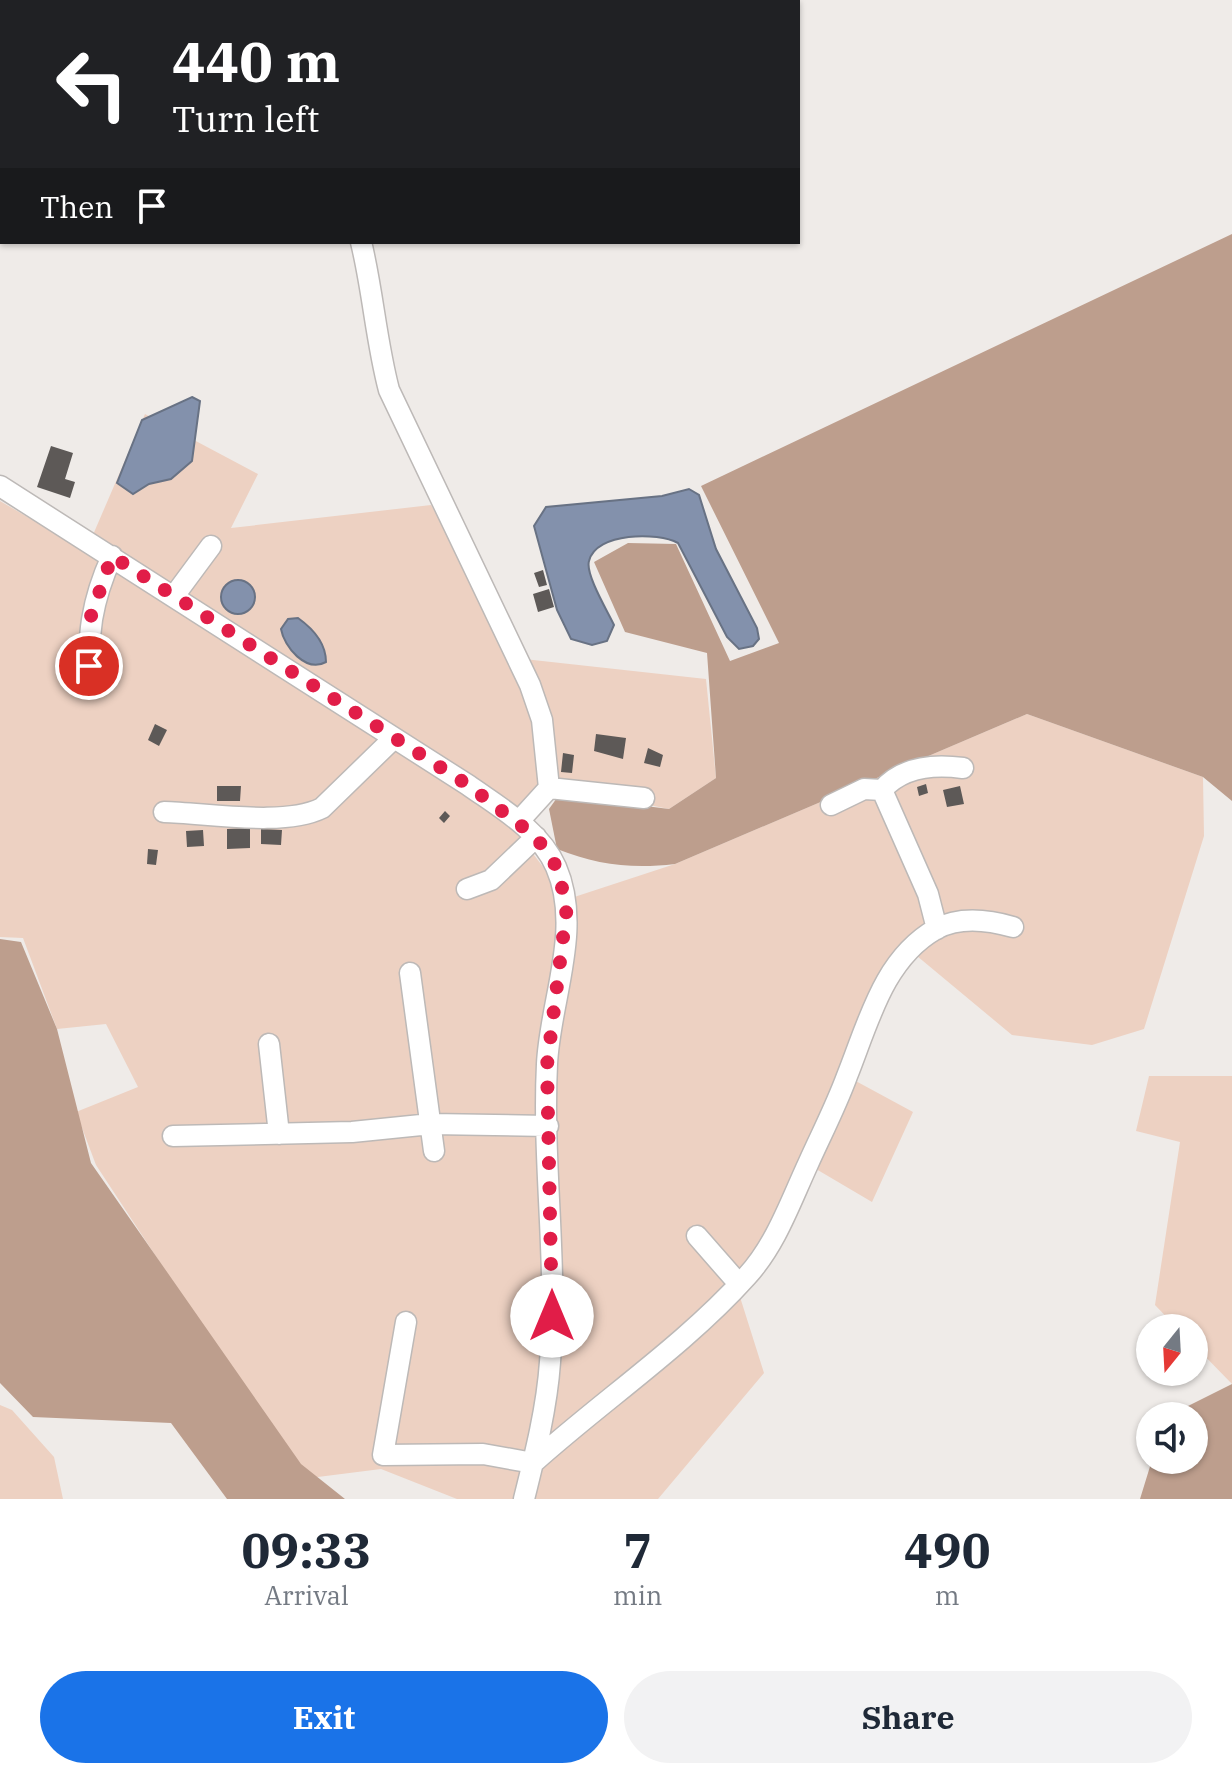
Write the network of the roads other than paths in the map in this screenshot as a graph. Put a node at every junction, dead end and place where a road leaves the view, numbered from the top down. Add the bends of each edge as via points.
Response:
1 (361, 244) edge
2 (0, 486) edge
3 (211, 546) dead end
4 (112, 556) junction
5 (174, 596) junction
6 (91, 685) dead end
7 (394, 738) junction
8 (963, 768) dead end
9 (549, 788) junction
10 (882, 790) junction
11 (644, 798) dead end
12 (831, 805) dead end
13 (164, 812) dead end
14 (519, 821) junction
15 (536, 837) junction
16 (467, 889) dead end
17 (1013, 927) dead end
18 (937, 929) junction
19 (410, 973) dead end
20 (269, 1044) dead end
21 (431, 1124) junction
22 (548, 1126) junction
23 (279, 1134) junction
24 (173, 1136) dead end
25 (434, 1151) dead end
26 (697, 1236) dead end
27 (739, 1284) junction
28 (406, 1322) dead end
29 (533, 1463) junction
30 (524, 1499) edge

1 - 9 street via 389,390 530,685 542,720
2 - 4 street
3 - 5 street
4 - 5 street
4 - 6 street via 91,616
5 - 7 street
7 - 13 street via 311,814
7 - 14 street
8 - 10 street via 938,764 894,777
9 - 11 street
9 - 14 street
10 - 12 street via 864,789
10 - 18 street via 928,894
14 - 15 street
15 - 16 street via 491,880
15 - 22 street via 556,866 567,906 547,1065
17 - 18 street via 966,920
18 - 27 street via 903,958 870,1009 847,1077 774,1239
19 - 21 street
20 - 23 street
21 - 22 street
21 - 23 street
21 - 25 street
22 - 29 street via 550,1364
23 - 24 street
26 - 27 street
27 - 29 street
28 - 29 street via 383,1455 483,1454
29 - 30 street

